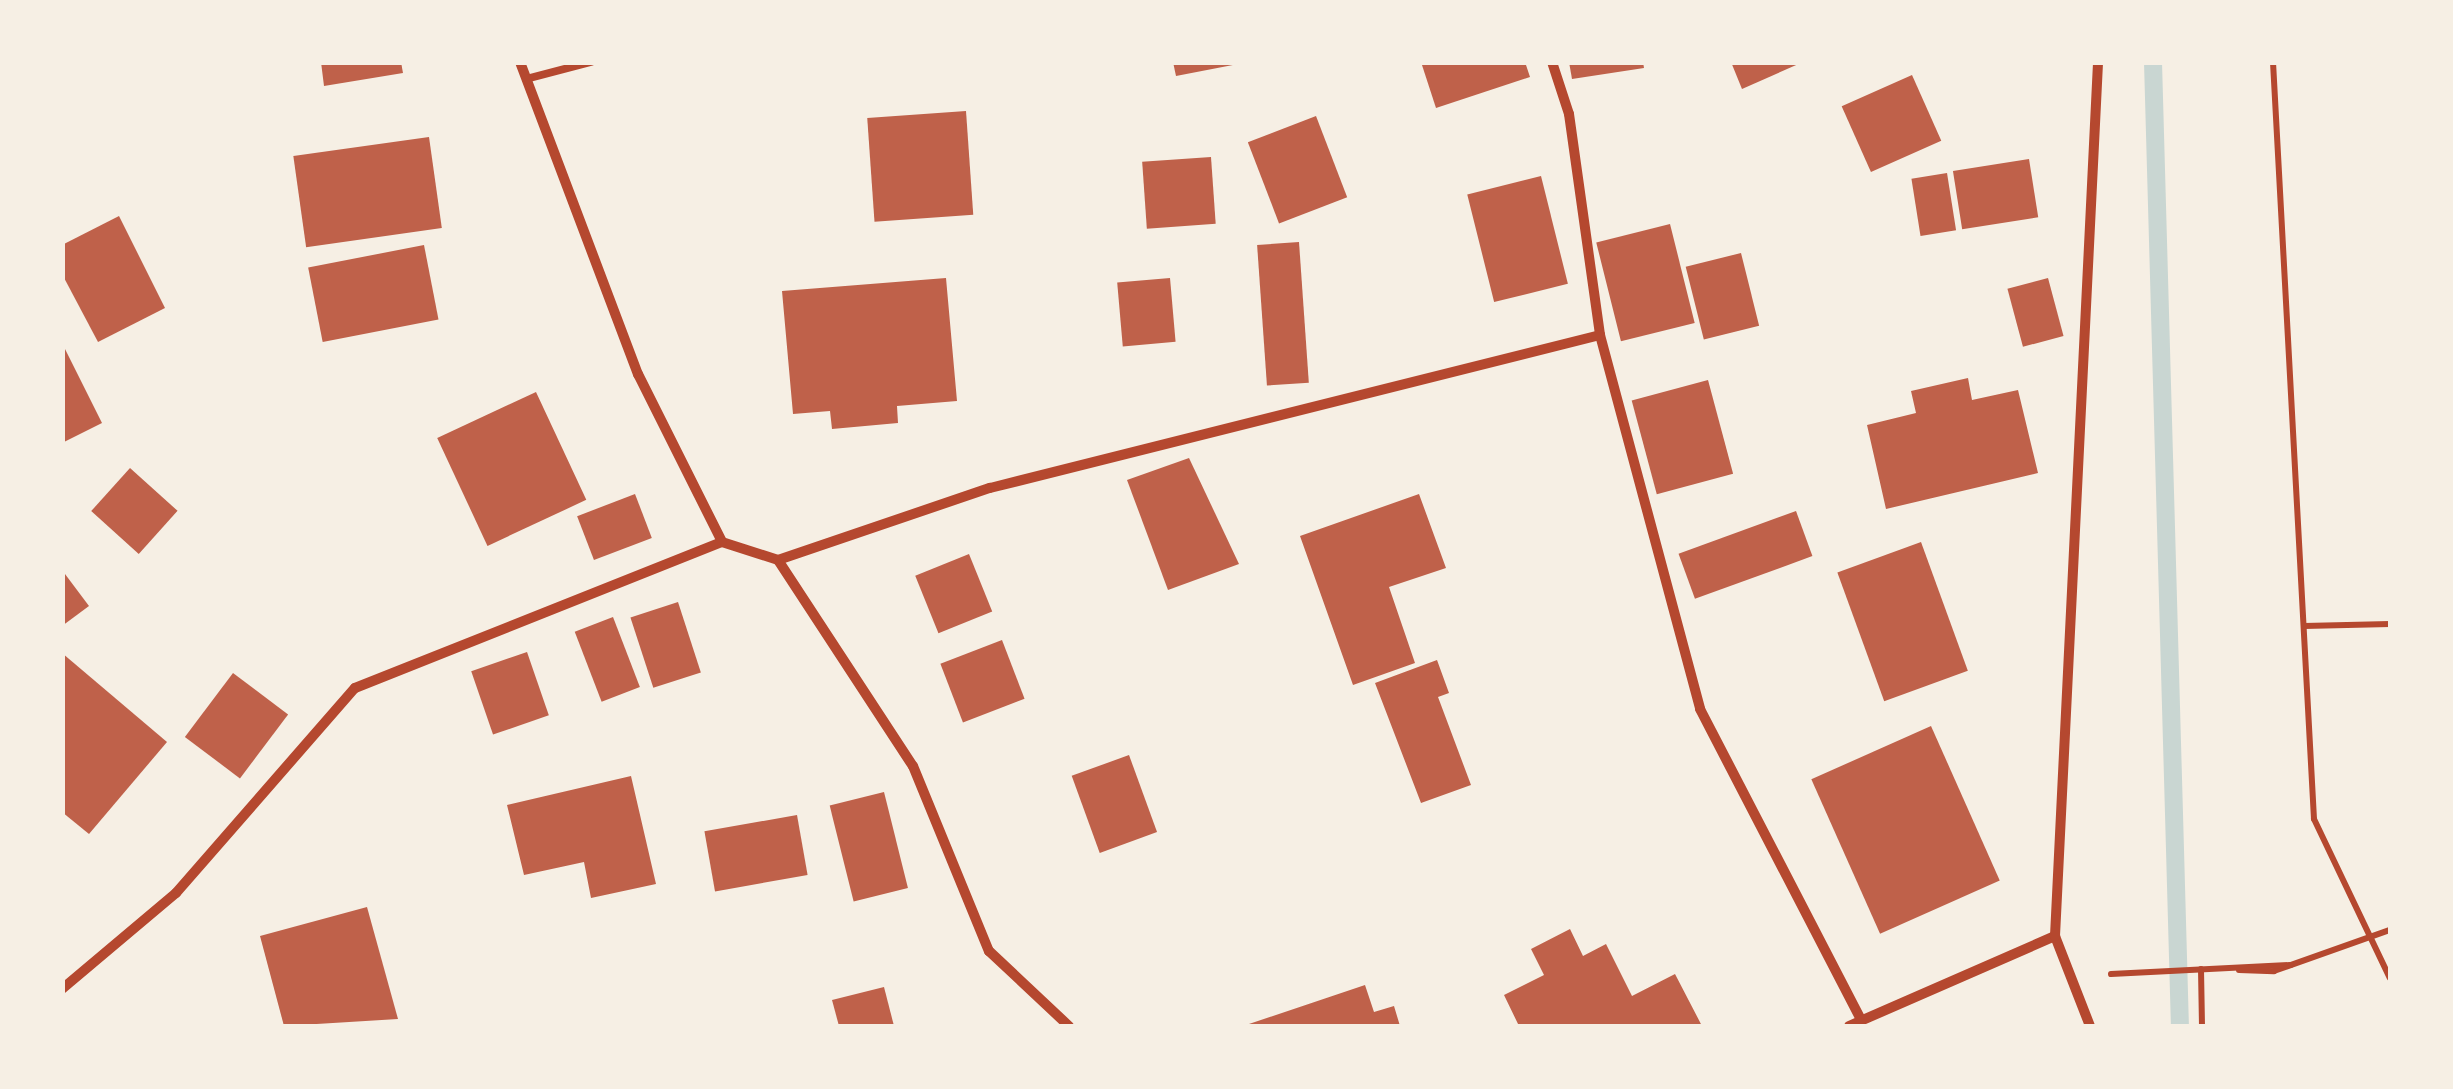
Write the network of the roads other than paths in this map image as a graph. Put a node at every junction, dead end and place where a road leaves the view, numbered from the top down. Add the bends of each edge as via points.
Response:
1 (520, 62) edge
2 (591, 62) edge
3 (1552, 62) edge
4 (2098, 62) edge
5 (526, 79) junction
6 (1600, 335) junction
7 (722, 542) junction
8 (778, 560) junction
9 (2055, 936) junction
10 (62, 989) edge
11 (1860, 1018) junction
12 (1069, 1026) edge
13 (1849, 1026) edge
14 (2090, 1026) edge

1 - 5 street
2 - 5 lane
3 - 6 street via 1569,114
4 - 9 street
5 - 7 street via 638,374
6 - 8 street via 990,488
6 - 11 street via 1700,709
7 - 8 street
7 - 10 street via 355,688 176,893
8 - 12 street via 913,766 989,951
9 - 11 street
9 - 14 street
11 - 13 street

